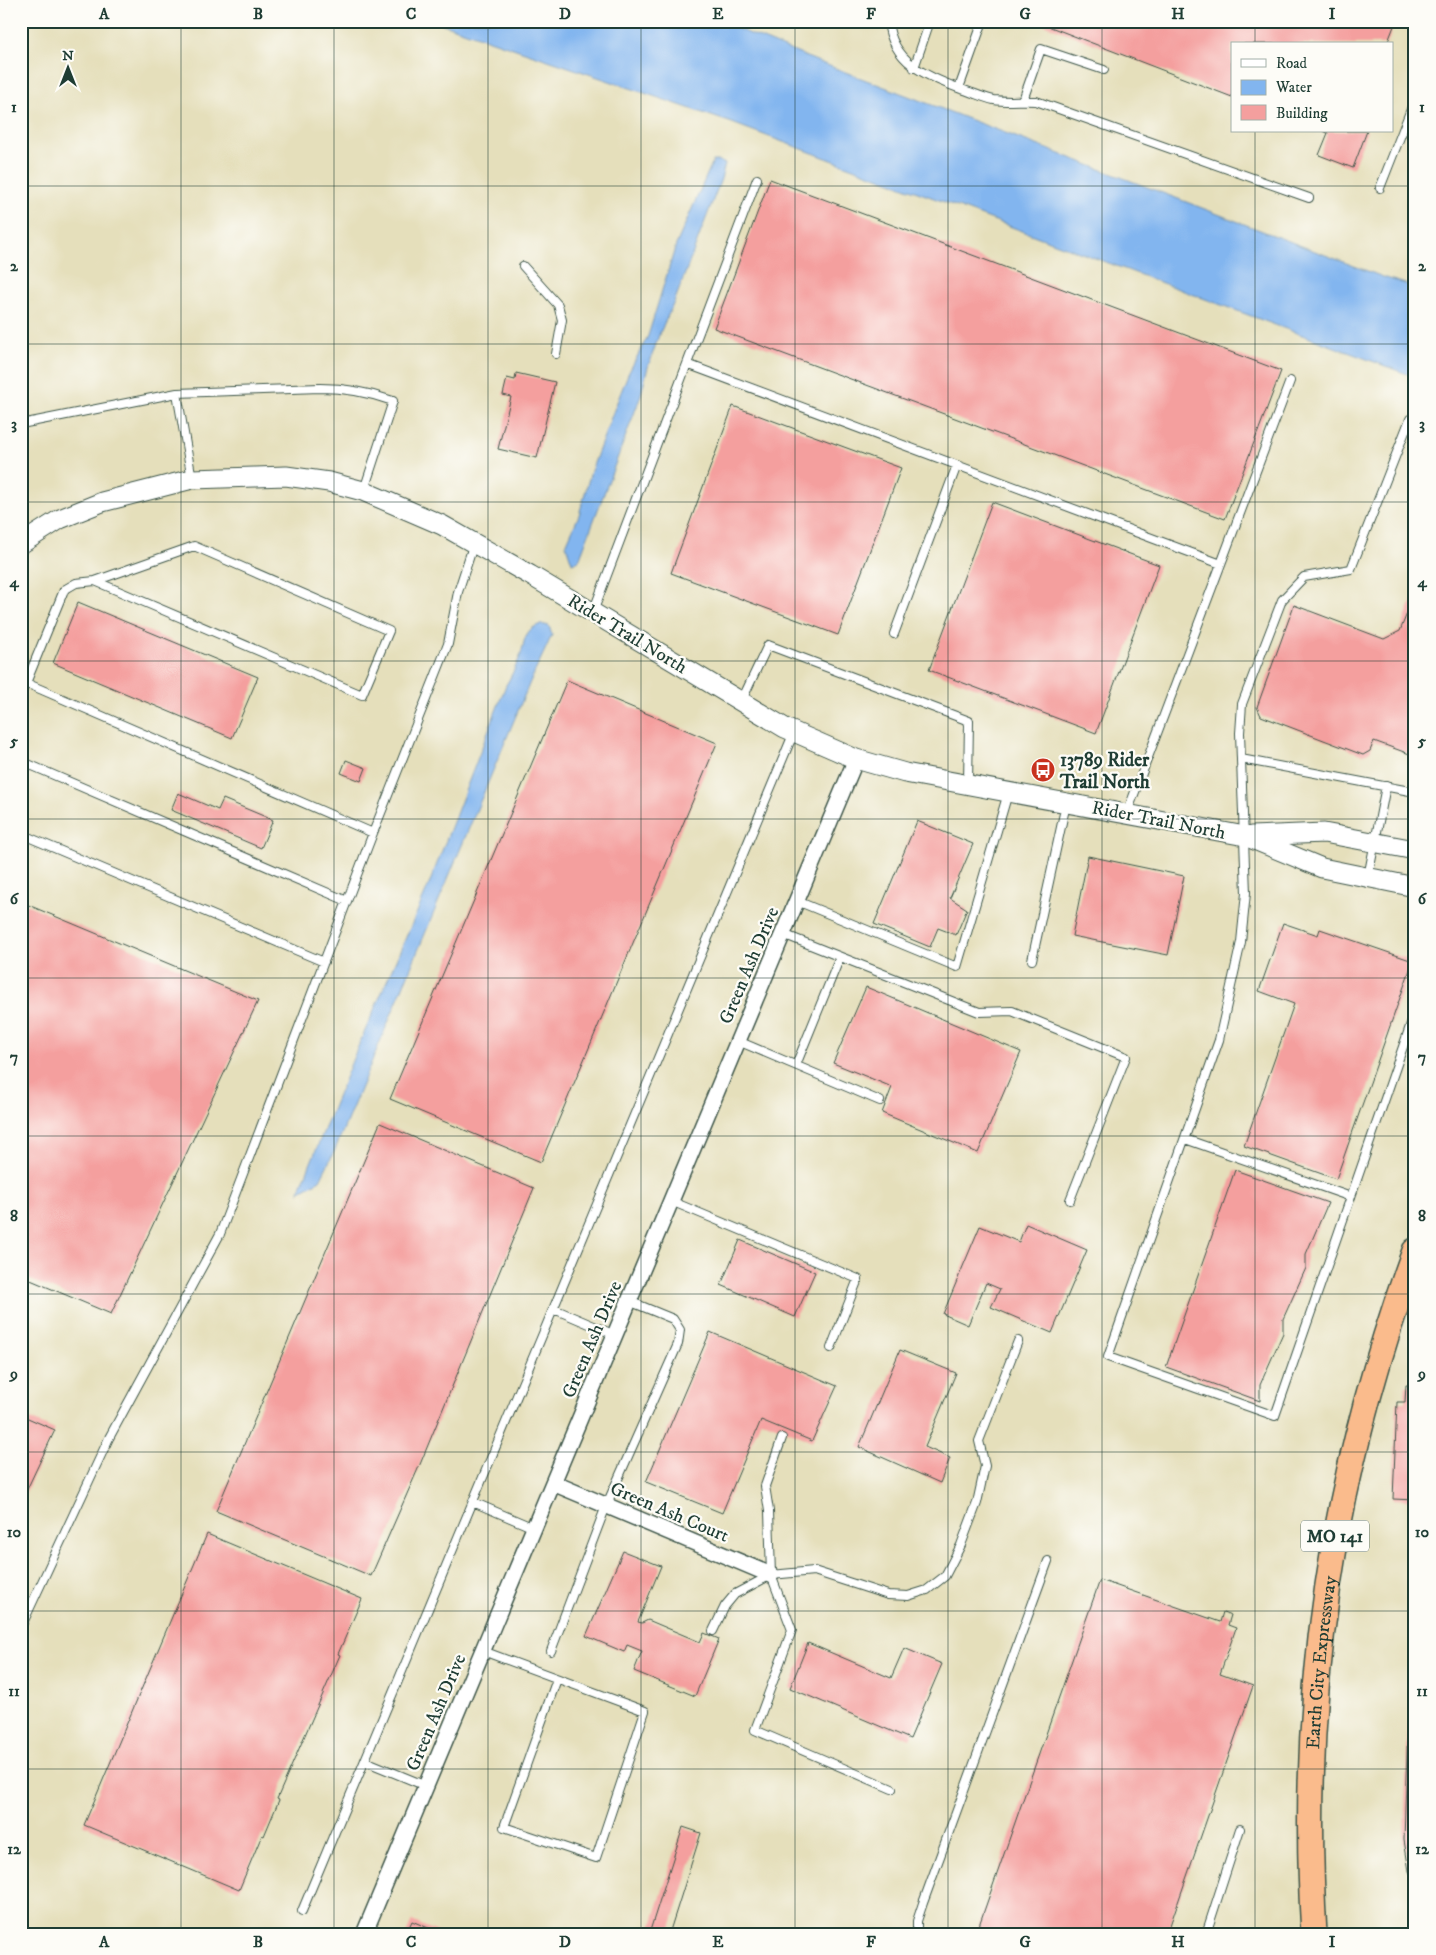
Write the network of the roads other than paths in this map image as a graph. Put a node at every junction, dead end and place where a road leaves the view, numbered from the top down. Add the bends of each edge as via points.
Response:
1 (888, 21) edge
2 (930, 21) edge
3 (983, 21) edge
4 (914, 68) junction
5 (1104, 70) dead end
6 (959, 88) junction
7 (1023, 100) junction
8 (1415, 100) edge
9 (757, 179) dead end
10 (1380, 188) dead end
11 (1309, 198) dead end
12 (523, 266) dead end
13 (556, 354) dead end
14 (687, 364) junction
15 (1290, 381) dead end
16 (177, 393) junction
17 (1415, 418) edge
18 (21, 424) edge
19 (957, 466) junction
20 (192, 479) junction
21 (364, 491) junction
22 (474, 543) junction
23 (21, 544) edge
24 (1221, 564) junction
25 (95, 581) junction
26 (593, 613) junction
27 (894, 634) dead end
28 (26, 683) junction
29 (21, 693) edge
30 (741, 702) junction
31 (794, 732) junction
32 (856, 759) junction
33 (1241, 759) junction
34 (21, 761) edge
35 (968, 784) junction
36 (1386, 786) junction
37 (1008, 792) junction
38 (1415, 792) edge
39 (1066, 802) junction
40 (1127, 813) junction
41 (373, 833) junction
42 (21, 834) edge
43 (1245, 836) junction
44 (1375, 843) junction
45 (1415, 850) edge
46 (1368, 878) junction
47 (1415, 887) edge
48 (797, 901) junction
49 (347, 902) junction
50 (783, 934) junction
51 (840, 957) junction
52 (1032, 960) dead end
53 (324, 962) junction
54 (1414, 1015) edge
55 (738, 1041) junction
56 (796, 1065) junction
57 (880, 1100) dead end
58 (1184, 1139) junction
59 (1351, 1197) junction
60 (1070, 1200) dead end
61 (671, 1201) junction
62 (1415, 1251) edge
63 (629, 1301) junction
64 (554, 1309) junction
65 (615, 1335) junction
66 (1018, 1341) dead end
67 (831, 1348) dead end
68 (782, 1438) dead end
69 (553, 1483) junction
70 (473, 1502) junction
71 (606, 1506) junction
72 (534, 1528) junction
73 (1048, 1561) dead end
74 (771, 1575) junction
75 (21, 1627) edge
76 (713, 1631) dead end
77 (483, 1651) junction
78 (551, 1651) dead end
79 (557, 1678) junction
80 (365, 1761) junction
81 (426, 1786) junction
82 (892, 1789) dead end
83 (1240, 1829) dead end
84 (302, 1911) dead end
85 (364, 1934) edge
86 (917, 1934) edge
87 (1206, 1934) edge
88 (1314, 1934) edge

1 - 4 lane via 893,44
2 - 4 lane
3 - 6 lane
4 - 6 lane
5 - 7 lane via 1041,49
6 - 7 lane via 994,100
7 - 11 lane via 1036,100
8 - 10 lane
9 - 14 lane
12 - 13 lane via 558,305 562,320
14 - 19 lane
14 - 26 lane
15 - 24 lane
16 - 18 lane
16 - 20 lane
16 - 21 lane via 344,388 393,401
17 - 33 lane via 1410,419 1351,569 1304,577 1282,600 1242,704
19 - 24 lane
19 - 27 lane
20 - 21 street, Rider Trail North via 286,476
20 - 23 street, Rider Trail North via 102,502 60,520
21 - 22 street, Rider Trail North via 442,525
22 - 26 street, Rider Trail North
22 - 41 lane via 458,592 448,644
24 - 40 lane
25 - 25 lane via 362,695 389,630 194,546
25 - 28 lane via 76,583 64,590
26 - 30 street, Rider Trail North
28 - 29 lane
28 - 41 lane
30 - 31 street, Rider Trail North
30 - 35 lane via 768,645 969,721
31 - 32 street, Rider Trail North
31 - 64 lane
32 - 35 street, Rider Trail North via 905,773
32 - 48 street, Green Ash Drive
33 - 36 lane
33 - 43 lane
34 - 49 lane
35 - 37 street, Rider Trail North
36 - 38 lane
36 - 44 lane
37 - 39 street, Rider Trail North
37 - 48 lane via 957,967
39 - 40 street, Rider Trail North
39 - 52 lane
40 - 43 street, Rider Trail North
41 - 49 lane
42 - 53 lane
43 - 44 street, Rider Trail North via 1324,832
43 - 46 street, Rider Trail North via 1322,868
43 - 58 lane via 1246,893 1241,942 1219,1040
44 - 45 street, Rider Trail North
44 - 46 lane
46 - 47 street, Rider Trail North
48 - 50 street, Green Ash Drive
49 - 53 lane
50 - 51 lane
50 - 55 street, Green Ash Drive
51 - 56 lane
51 - 60 lane via 979,1012 1012,1011 1126,1057
53 - 75 lane via 220,1234 109,1438
54 - 59 lane
55 - 56 lane
55 - 61 street, Green Ash Drive
56 - 57 lane
58 - 59 lane
58 - 59 lane via 1108,1358 1266,1413 1275,1416
61 - 63 street, Green Ash Drive
61 - 67 lane via 858,1279
62 - 88 highway, Earth City Expressway / MO 141 via 1370,1382 1328,1575 1318,1659 1311,1772
63 - 65 street, Green Ash Drive
63 - 71 lane via 674,1319 680,1330 678,1344
64 - 65 lane
64 - 70 lane
65 - 69 street, Green Ash Drive
66 - 74 lane via 979,1441 985,1466 977,1503 962,1546 945,1576 927,1590 908,1596 888,1595 814,1571
68 - 74 lane via 765,1486 770,1511
69 - 71 street, Green Ash Court
69 - 72 street, Green Ash Drive
70 - 72 lane
70 - 80 lane
71 - 74 street, Green Ash Court
71 - 78 lane
72 - 77 street, Green Ash Drive
73 - 86 lane via 923,1903
74 - 76 lane via 735,1594
74 - 82 lane via 792,1630 755,1730
77 - 79 lane
77 - 81 street, Green Ash Drive
79 - 79 lane via 645,1711 596,1858 504,1827
80 - 81 lane
80 - 84 lane
81 - 85 street, Green Ash Drive
83 - 87 lane

